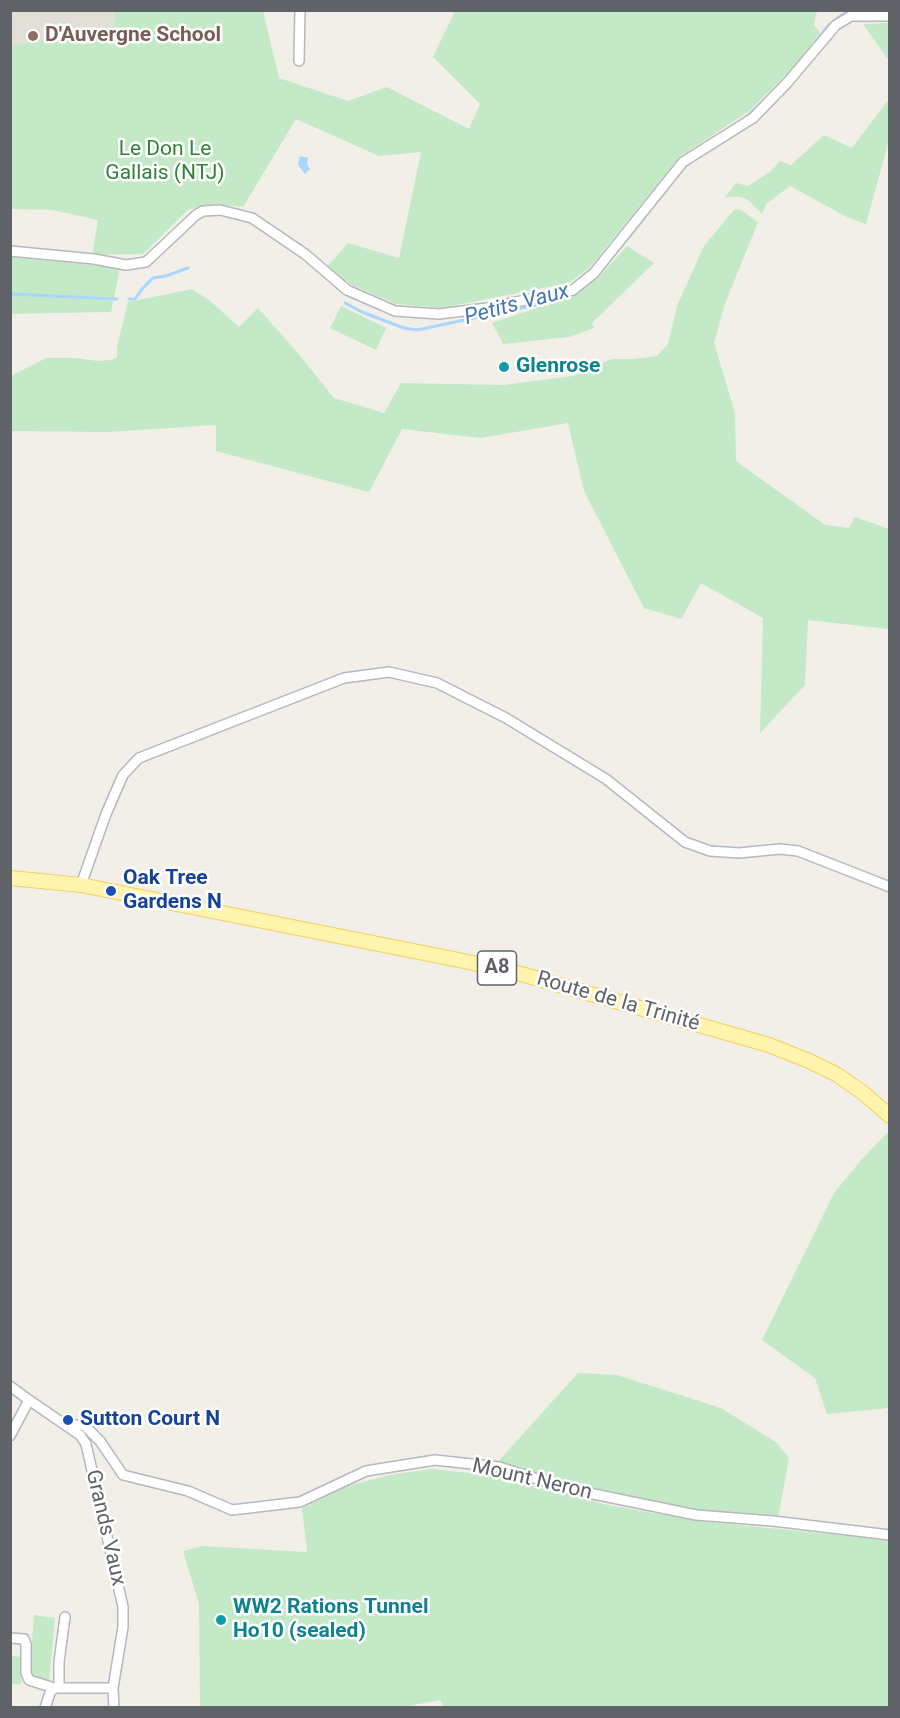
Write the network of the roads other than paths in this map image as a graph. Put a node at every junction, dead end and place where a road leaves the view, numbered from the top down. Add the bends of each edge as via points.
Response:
1 (300, 10) edge
2 (890, 16) edge
3 (299, 61) dead end
4 (10, 251) edge
5 (10, 878) edge
6 (81, 885) junction
7 (890, 887) edge
8 (890, 1116) edge
9 (10, 1386) edge
10 (29, 1401) junction
11 (67, 1425) junction
12 (10, 1436) edge
13 (890, 1535) edge
14 (65, 1617) dead end
15 (10, 1638) edge
16 (57, 1688) junction
17 (113, 1688) junction
18 (45, 1707) edge
19 (114, 1707) edge

1 - 3 street
2 - 4 street via 851,16 836,25 753,118 683,162 594,273 573,290 439,314 395,310 347,290 305,254 252,218 220,210 196,215 146,262 126,265
5 - 6 main road, A8
6 - 7 street via 123,775 139,759 344,678 389,672 437,683 506,718 606,779 685,842 739,854 798,851
6 - 8 main road, Route de la Trinité / A8 via 525,975 809,1060 845,1080
9 - 10 street, Grands Vaux
10 - 11 street, Grands Vaux
10 - 12 street
11 - 13 street, Mount Neron via 84,1425 123,1475 188,1491 232,1510 300,1502 366,1471 435,1460 498,1467 569,1489 696,1515
11 - 17 street, Grands Vaux via 86,1444 123,1607
14 - 16 street
15 - 16 street via 24,1639 29,1680
16 - 17 street
16 - 18 street via 50,1693
17 - 19 street, Grands Vaux

